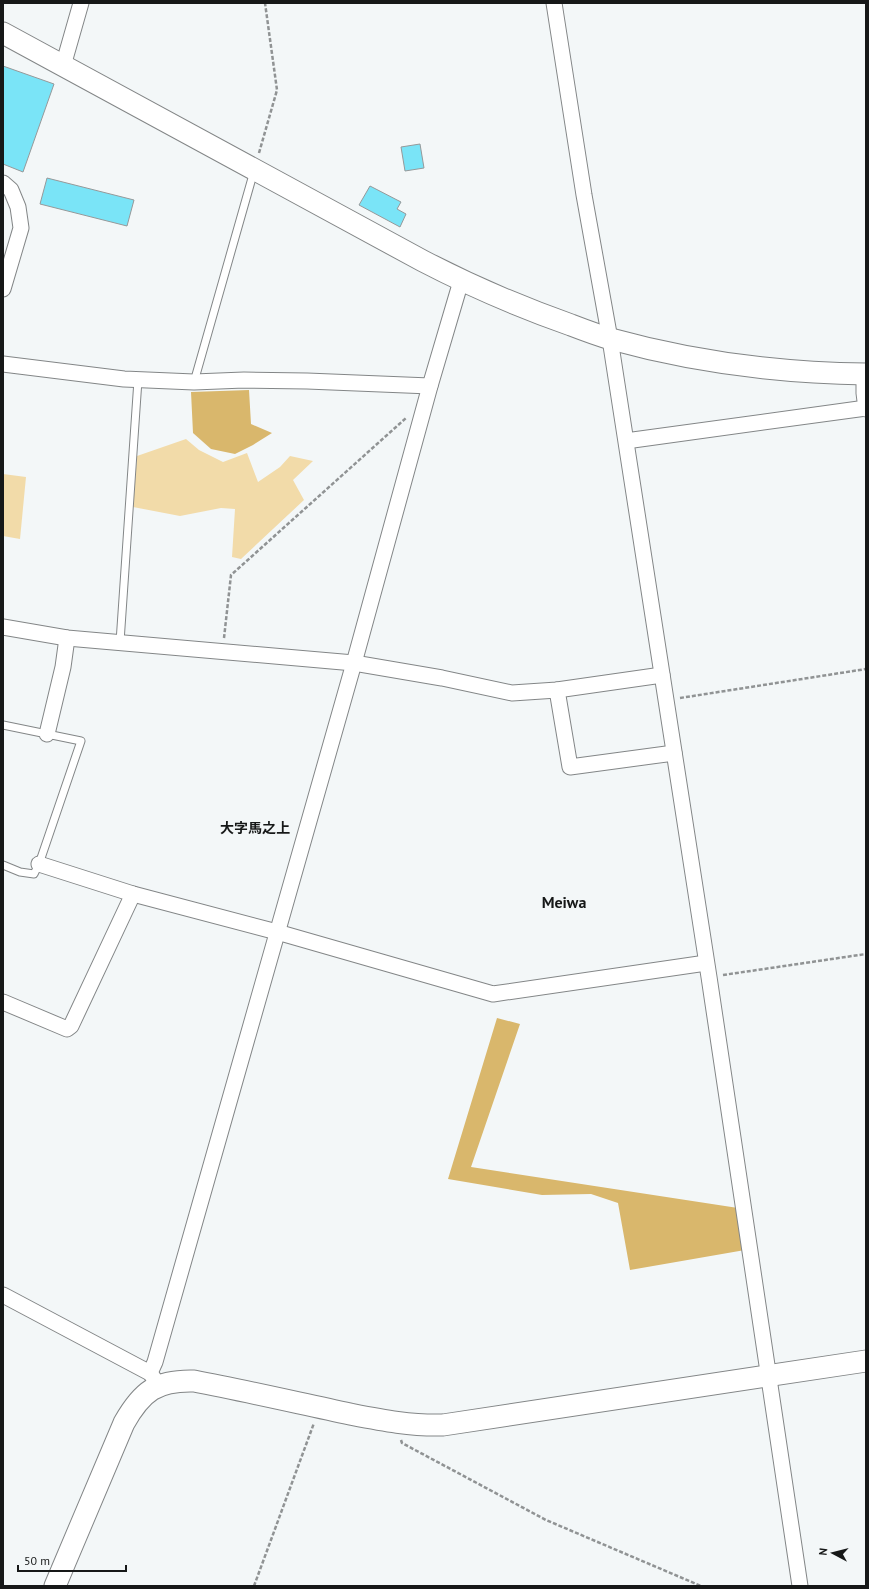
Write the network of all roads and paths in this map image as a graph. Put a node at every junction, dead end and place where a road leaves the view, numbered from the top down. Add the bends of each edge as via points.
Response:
1 (81, 3) edge
2 (265, 3) edge
3 (554, 3) edge
4 (3, 33) edge
5 (63, 66) junction
6 (255, 168) junction
7 (3, 183) edge
8 (461, 281) junction
9 (3, 289) edge
10 (610, 339) junction
11 (3, 364) edge
12 (865, 374) edge
13 (138, 380) junction
14 (194, 382) junction
15 (428, 393) junction
16 (866, 409) edge
17 (633, 440) dead end
18 (3, 627) edge
19 (67, 638) junction
20 (120, 642) junction
21 (223, 650) junction
22 (354, 663) junction
23 (866, 669) edge
24 (662, 675) junction
25 (557, 690) junction
26 (666, 701) junction
27 (3, 725) edge
28 (47, 734) junction
29 (674, 753) junction
30 (39, 864) junction
31 (3, 865) edge
32 (133, 894) junction
33 (277, 932) junction
34 (866, 954) edge
35 (707, 970) junction
36 (3, 1002) edge
37 (3, 1295) edge
38 (866, 1361) edge
39 (768, 1375) junction
40 (155, 1379) junction
41 (319, 1408) junction
42 (394, 1422) junction
43 (55, 1586) edge
44 (254, 1586) edge
45 (701, 1586) edge
46 (800, 1586) edge

1 - 5 street
2 - 6 path via 277,90
3 - 10 street via 584,196
4 - 5 street
5 - 6 street
6 - 8 street
6 - 14 lane
7 - 9 street via 11,190 18,207 21,228
8 - 10 street via 537,313
8 - 15 street
10 - 12 street via 724,363 799,371
10 - 24 street
11 - 13 street
12 - 16 street
13 - 14 street
13 - 20 lane
14 - 15 street via 292,380
15 - 21 path via 230,575
15 - 22 street
16 - 17 street
18 - 19 street
19 - 20 street
19 - 28 street
20 - 21 street
21 - 22 street
22 - 25 street via 512,693
22 - 33 street
23 - 26 path
24 - 25 street
24 - 26 street
25 - 29 street via 570,767
26 - 29 street
27 - 28 lane
28 - 30 lane via 81,741
29 - 35 street
30 - 31 lane via 34,874
30 - 32 street
32 - 33 street
32 - 36 street via 68,1029
33 - 35 street via 493,994
33 - 40 street via 155,1362
34 - 35 path
35 - 39 street
37 - 40 street
38 - 39 street
39 - 42 street via 443,1425 426,1426
39 - 46 street
40 - 41 street via 194,1382
40 - 43 street via 149,1391 124,1423
41 - 42 street
41 - 44 path
42 - 45 path via 402,1443 512,1502 546,1520

